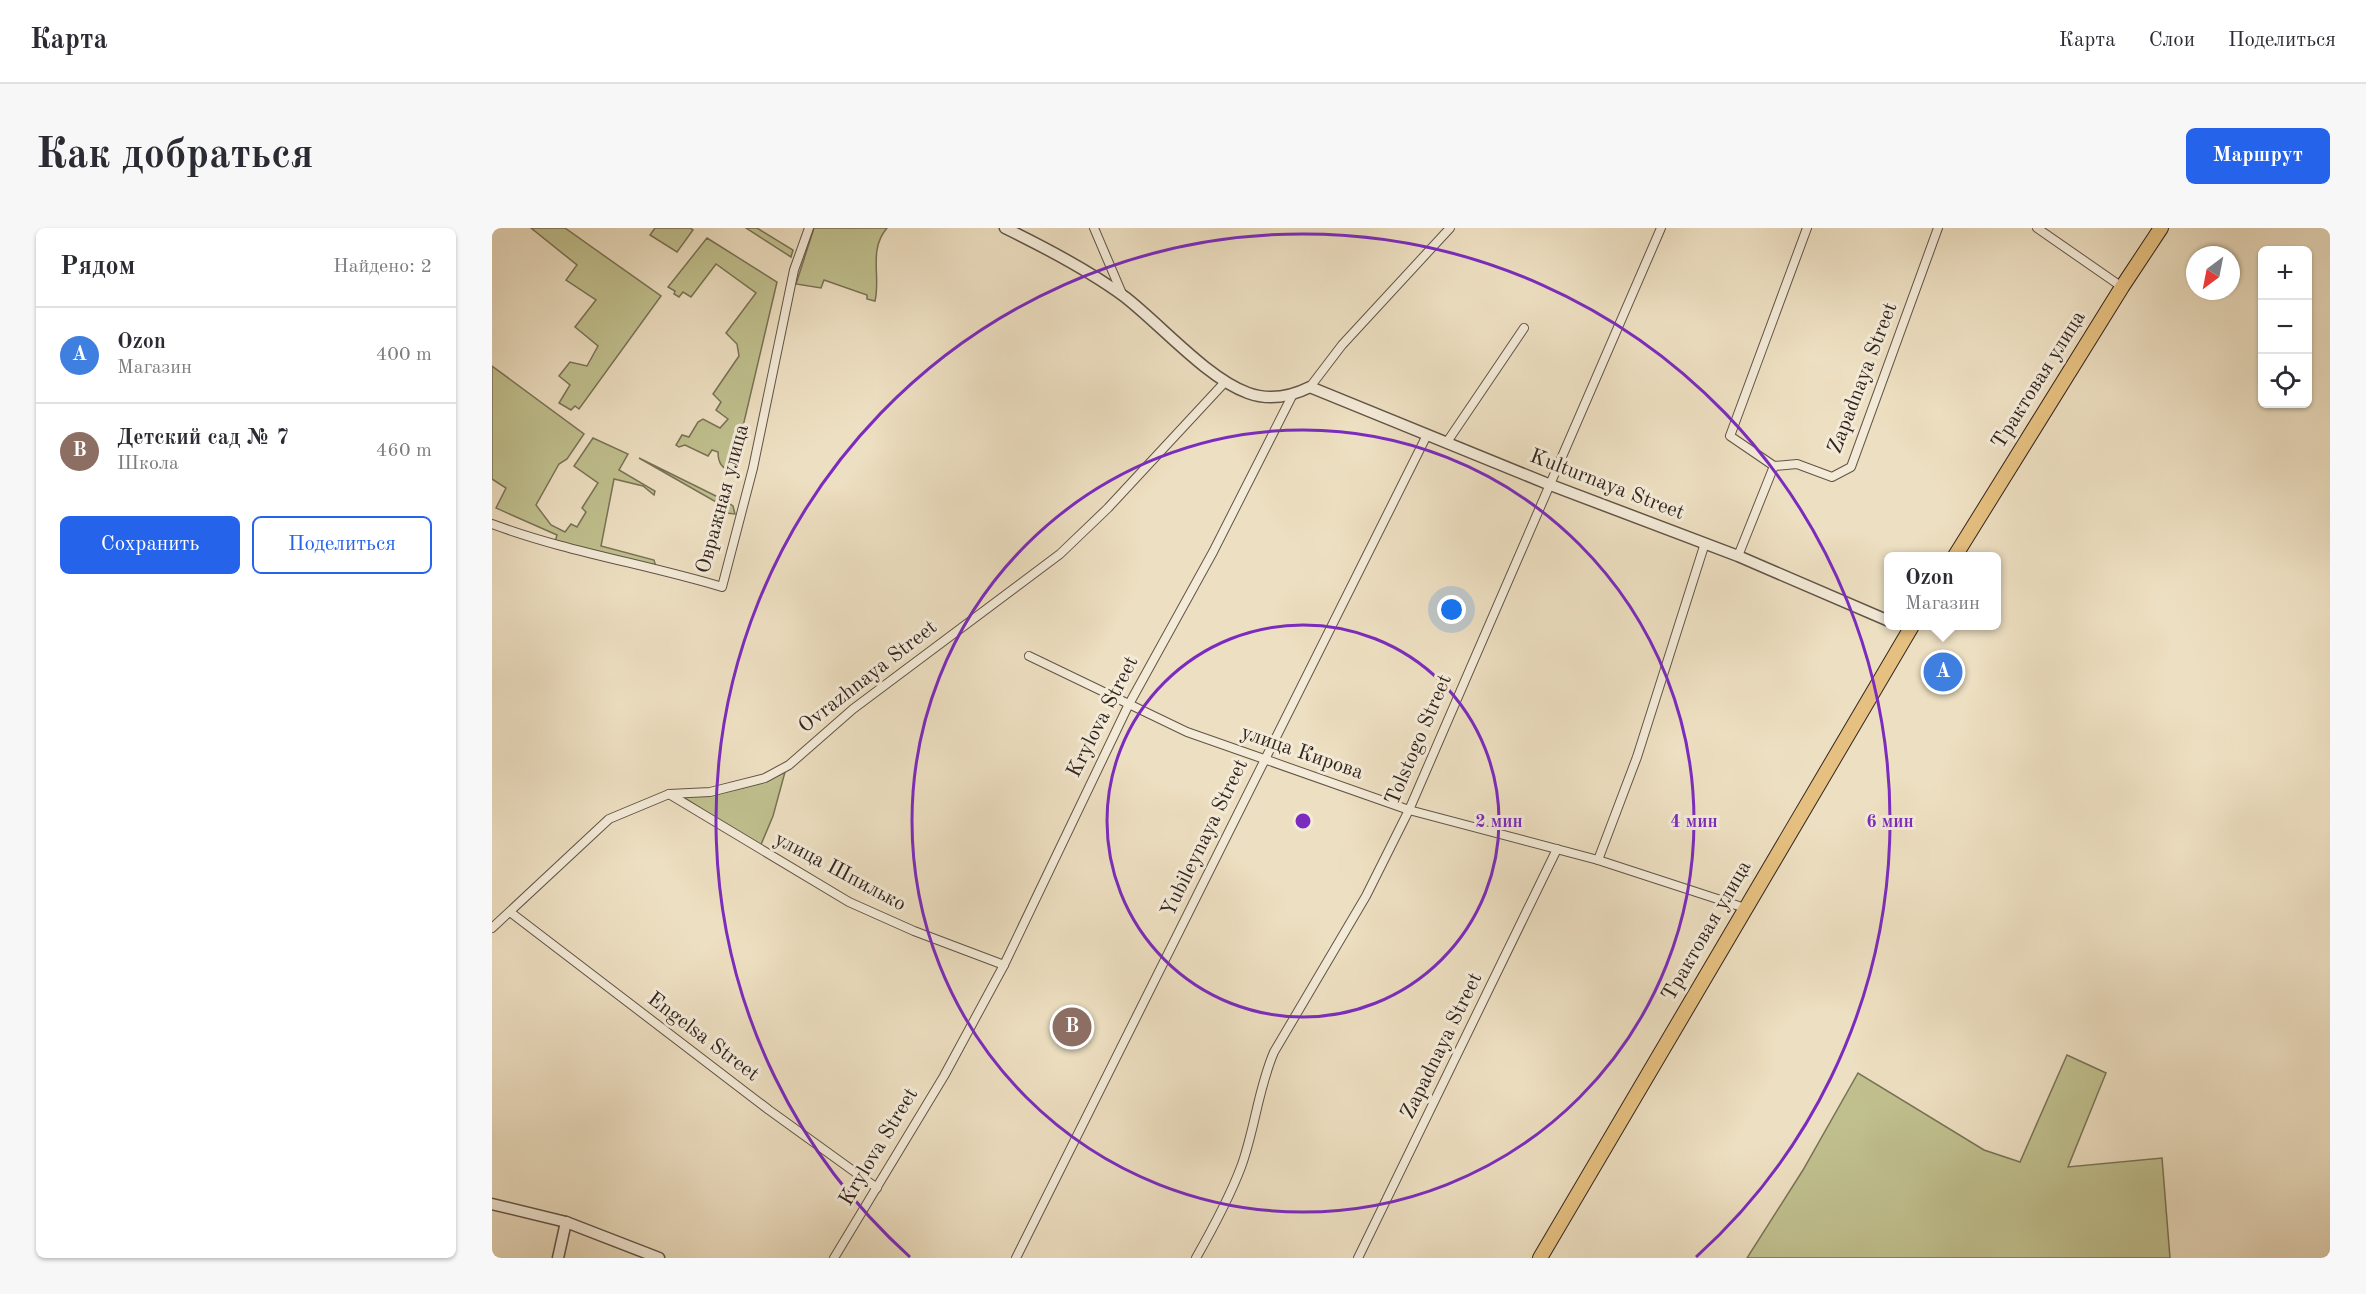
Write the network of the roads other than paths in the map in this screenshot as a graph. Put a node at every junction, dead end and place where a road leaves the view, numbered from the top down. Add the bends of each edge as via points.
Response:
1 (809, 228) edge
2 (1005, 228) edge
3 (1094, 228) edge
4 (1450, 228) edge
5 (1661, 228) edge
6 (1807, 228) edge
7 (1938, 228) edge
8 (2037, 228) edge
9 (2161, 228) edge
10 (2122, 287) junction
11 (1123, 296) junction
12 (1524, 328) dead end
13 (1225, 382) junction
14 (1310, 387) junction
15 (1292, 396) junction
16 (1427, 435) junction
17 (1447, 441) junction
18 (1774, 466) junction
19 (1548, 484) junction
20 (492, 524) edge
21 (1705, 543) junction
22 (1956, 552) edge
23 (1738, 556) junction
24 (1884, 619) edge
25 (1905, 630) edge
26 (1029, 656) dead end
27 (1128, 706) junction
28 (1264, 759) junction
29 (669, 794) junction
30 (1409, 810) junction
31 (1557, 849) junction
32 (1598, 861) junction
33 (1745, 908) junction
34 (510, 912) junction
35 (492, 928) edge
36 (1004, 965) junction
37 (877, 1188) junction
38 (492, 1204) edge
39 (566, 1222) junction
40 (558, 1258) edge
41 (659, 1258) edge
42 (834, 1258) edge
43 (1016, 1258) edge
44 (1196, 1258) edge
45 (1358, 1258) edge
46 (1540, 1258) edge

1 - 20 street, Овражная улица via 794,270 751,477 722,587 527,537
2 - 11 street
3 - 11 street
4 - 14 street via 1342,345
5 - 19 street, Tolstogo Street
6 - 18 street via 1730,436
7 - 18 street, Zapadnaya Street via 1851,467 1832,477 1797,464
8 - 10 street
9 - 10 main road, Трактовая улица
10 - 22 main road, Трактовая улица
11 - 13 street
12 - 17 street
13 - 15 street via 1266,397
13 - 29 street, Ovrazhnaya Street via 1060,554 853,709 789,765 765,778 710,792
14 - 15 street
14 - 16 street, Kulturnaya Street
15 - 27 street, Krylova Street
16 - 17 street, Kulturnaya Street
16 - 28 street, Yubileynaya Street
17 - 19 street, Kulturnaya Street
18 - 23 street
19 - 21 street, Kulturnaya Street
19 - 30 street, Tolstogo Street
21 - 23 street, Kulturnaya Street
21 - 32 street via 1637,757
23 - 24 street, Kulturnaya Street
25 - 33 main road, Трактовая улица
26 - 27 street, улица Кирова
27 - 28 street, улица Кирова
27 - 36 street, Krylova Street
28 - 30 street, улица Кирова
28 - 43 street, Yubileynaya Street
29 - 34 street, Ovrazhnaya Street via 609,819
29 - 36 street, улица Шпилько via 849,902
30 - 31 street, улица Кирова
30 - 44 street, Tolstogo Street via 1366,896 1274,1052 1242,1165 1224,1209
31 - 32 street, улица Кирова
31 - 45 street, Zapadnaya Street
32 - 33 street, улица Кирова
33 - 46 main road, Трактовая улица
34 - 35 street, Ovrazhnaya Street
34 - 37 street, Engelsa Street
36 - 37 street, Krylova Street
37 - 42 street, Krylova Street
38 - 39 street
39 - 40 street
39 - 41 street

